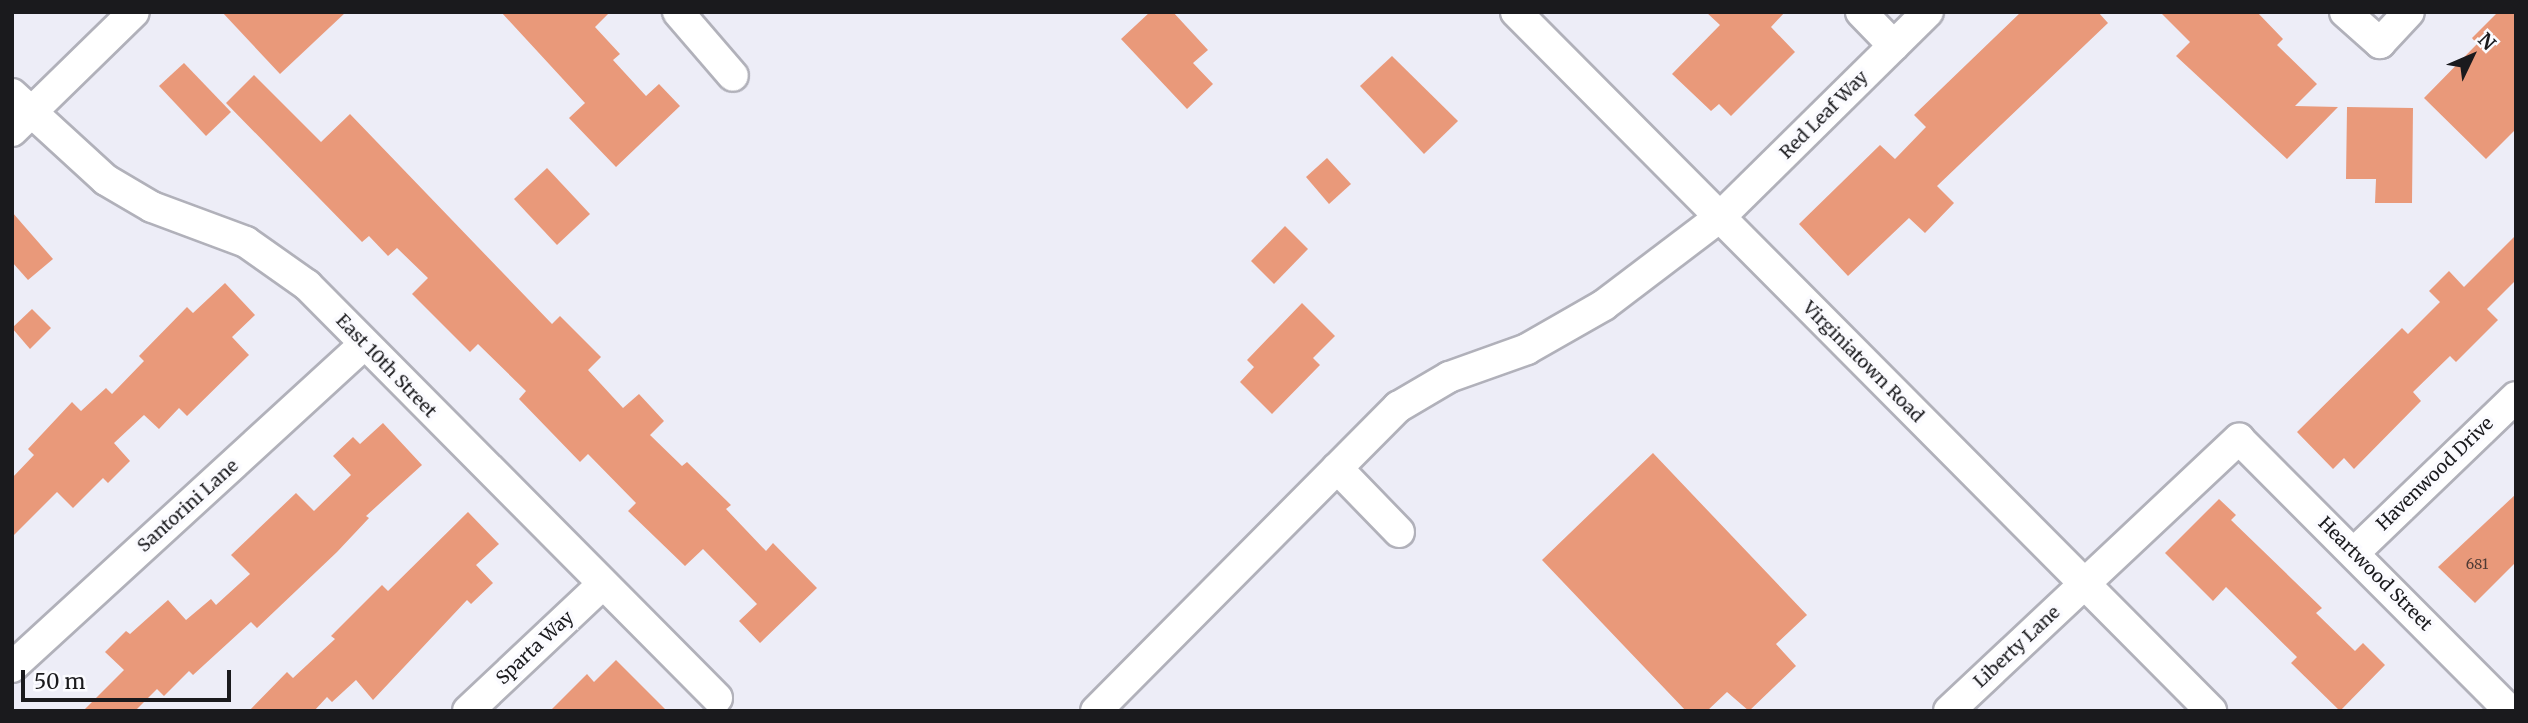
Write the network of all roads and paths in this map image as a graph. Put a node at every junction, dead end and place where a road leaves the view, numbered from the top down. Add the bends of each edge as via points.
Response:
1 (134, 12) edge
2 (678, 12) edge
3 (1516, 12) edge
4 (1861, 12) edge
5 (1928, 12) edge
6 (2345, 12) edge
7 (2409, 12) edge
8 (1894, 46) junction
9 (733, 76) dead end
10 (19, 112) edge
11 (1720, 217) junction
12 (364, 345) junction
13 (2516, 397) edge
14 (2239, 439) joint
15 (1337, 468) junction
16 (1399, 532) dead end
17 (2355, 552) junction
18 (2085, 582) junction
19 (603, 584) junction
20 (12, 667) edge
21 (717, 698) dead end
22 (468, 711) edge
23 (1096, 711) edge
24 (1949, 711) edge
25 (2211, 711) edge
26 (2510, 711) edge

1 - 10 street
2 - 9 street
3 - 11 street, Virginiatown Road
4 - 8 street
5 - 8 street, Red Leaf Way
6 - 7 street via 2380,43
8 - 11 street, Red Leaf Way
10 - 12 street, East 10th Street via 106,180 152,207 246,242 307,285
11 - 15 street, Red Leaf Way via 1604,304 1527,349 1448,377 1398,407
11 - 18 street, Virginiatown Road
12 - 19 street, East 10th Street
12 - 20 street, Santorini Lane
13 - 17 street, Havenwood Drive
14 - 17 street, Heartwood Street
14 - 18 street, Liberty Lane
15 - 16 street
15 - 23 street, Red Leaf Way
17 - 26 street, Heartwood Street
18 - 24 street, Liberty Lane
18 - 25 street, Virginiatown Road
19 - 21 street, East 10th Street
19 - 22 street, Sparta Way

